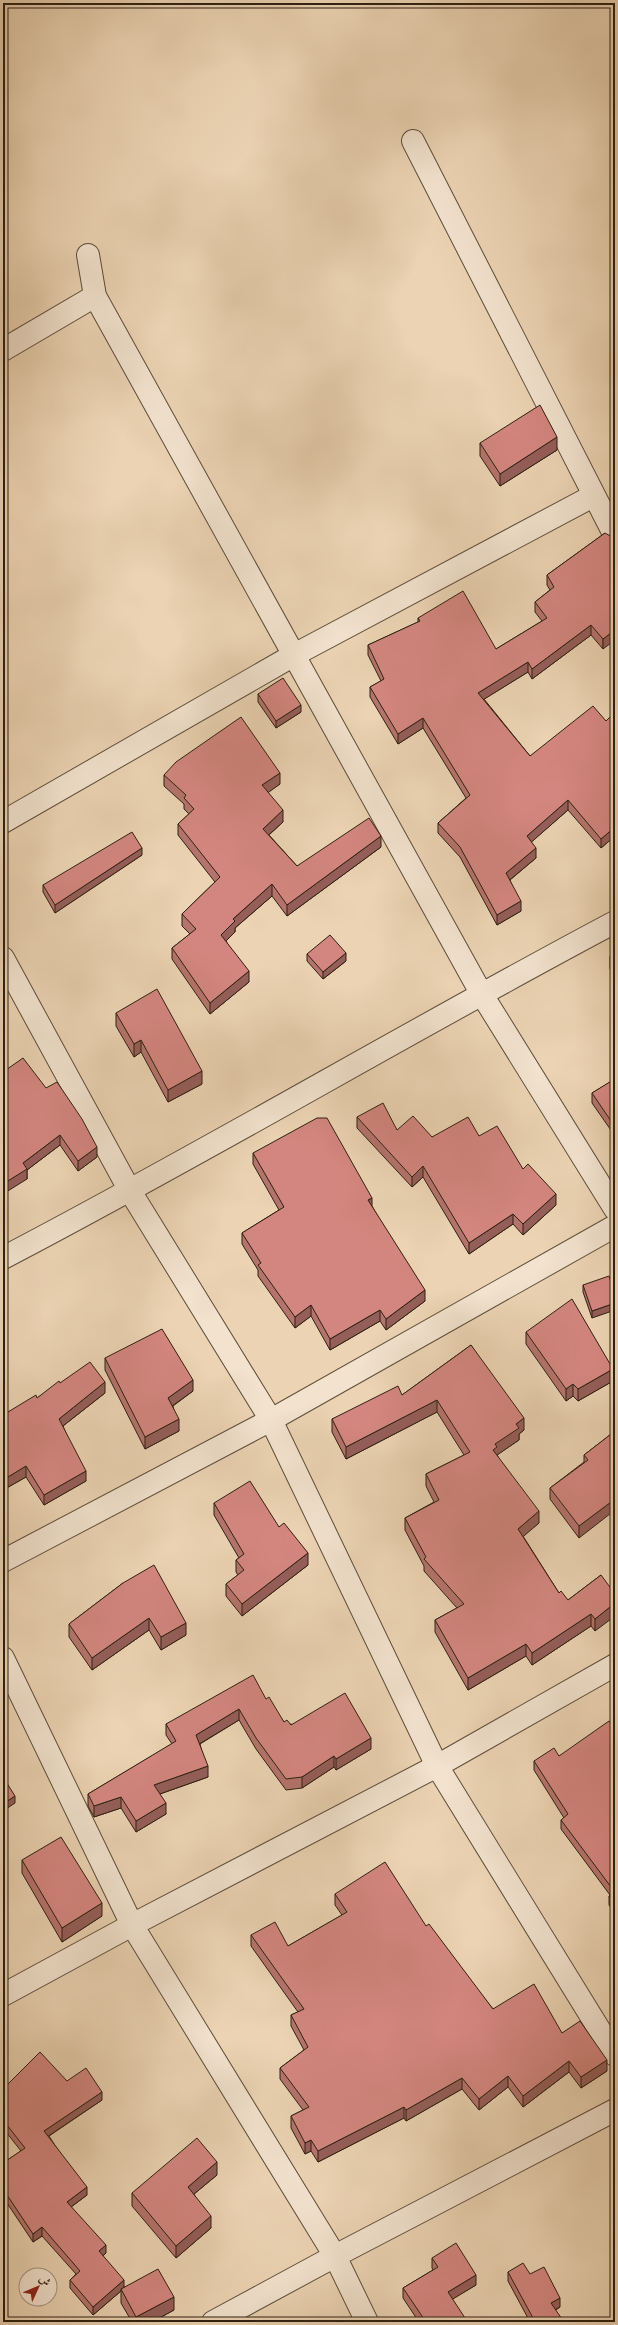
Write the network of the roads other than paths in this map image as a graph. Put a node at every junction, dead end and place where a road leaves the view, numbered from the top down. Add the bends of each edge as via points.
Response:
1 (413, 141) dead end
2 (88, 255) dead end
3 (95, 296) junction
4 (3, 350) edge
5 (593, 496) junction
6 (615, 536) edge
7 (294, 655) junction
8 (3, 822) edge
9 (615, 922) edge
10 (3, 958) edge
11 (481, 993) junction
12 (130, 1191) junction
13 (615, 1209) edge
14 (615, 1226) edge
15 (3, 1258) edge
16 (271, 1420) junction
17 (3, 1561) edge
18 (3, 1658) edge
19 (615, 1665) edge
20 (437, 1766) junction
21 (132, 1925) junction
22 (3, 1995) edge
23 (615, 2055) edge
24 (615, 2110) edge
25 (335, 2256) junction
26 (214, 2322) edge
27 (367, 2322) edge

1 - 5 street
2 - 3 street
3 - 4 street
3 - 7 street
5 - 6 street
5 - 7 street
7 - 8 street
7 - 11 street
9 - 11 street
10 - 12 street
11 - 12 street
11 - 13 street
12 - 15 street
12 - 16 street
14 - 16 street
16 - 17 street
16 - 20 street
18 - 21 street
19 - 20 street
20 - 21 street
20 - 23 street
21 - 22 street
21 - 25 street
24 - 25 street
25 - 26 street
25 - 27 street

